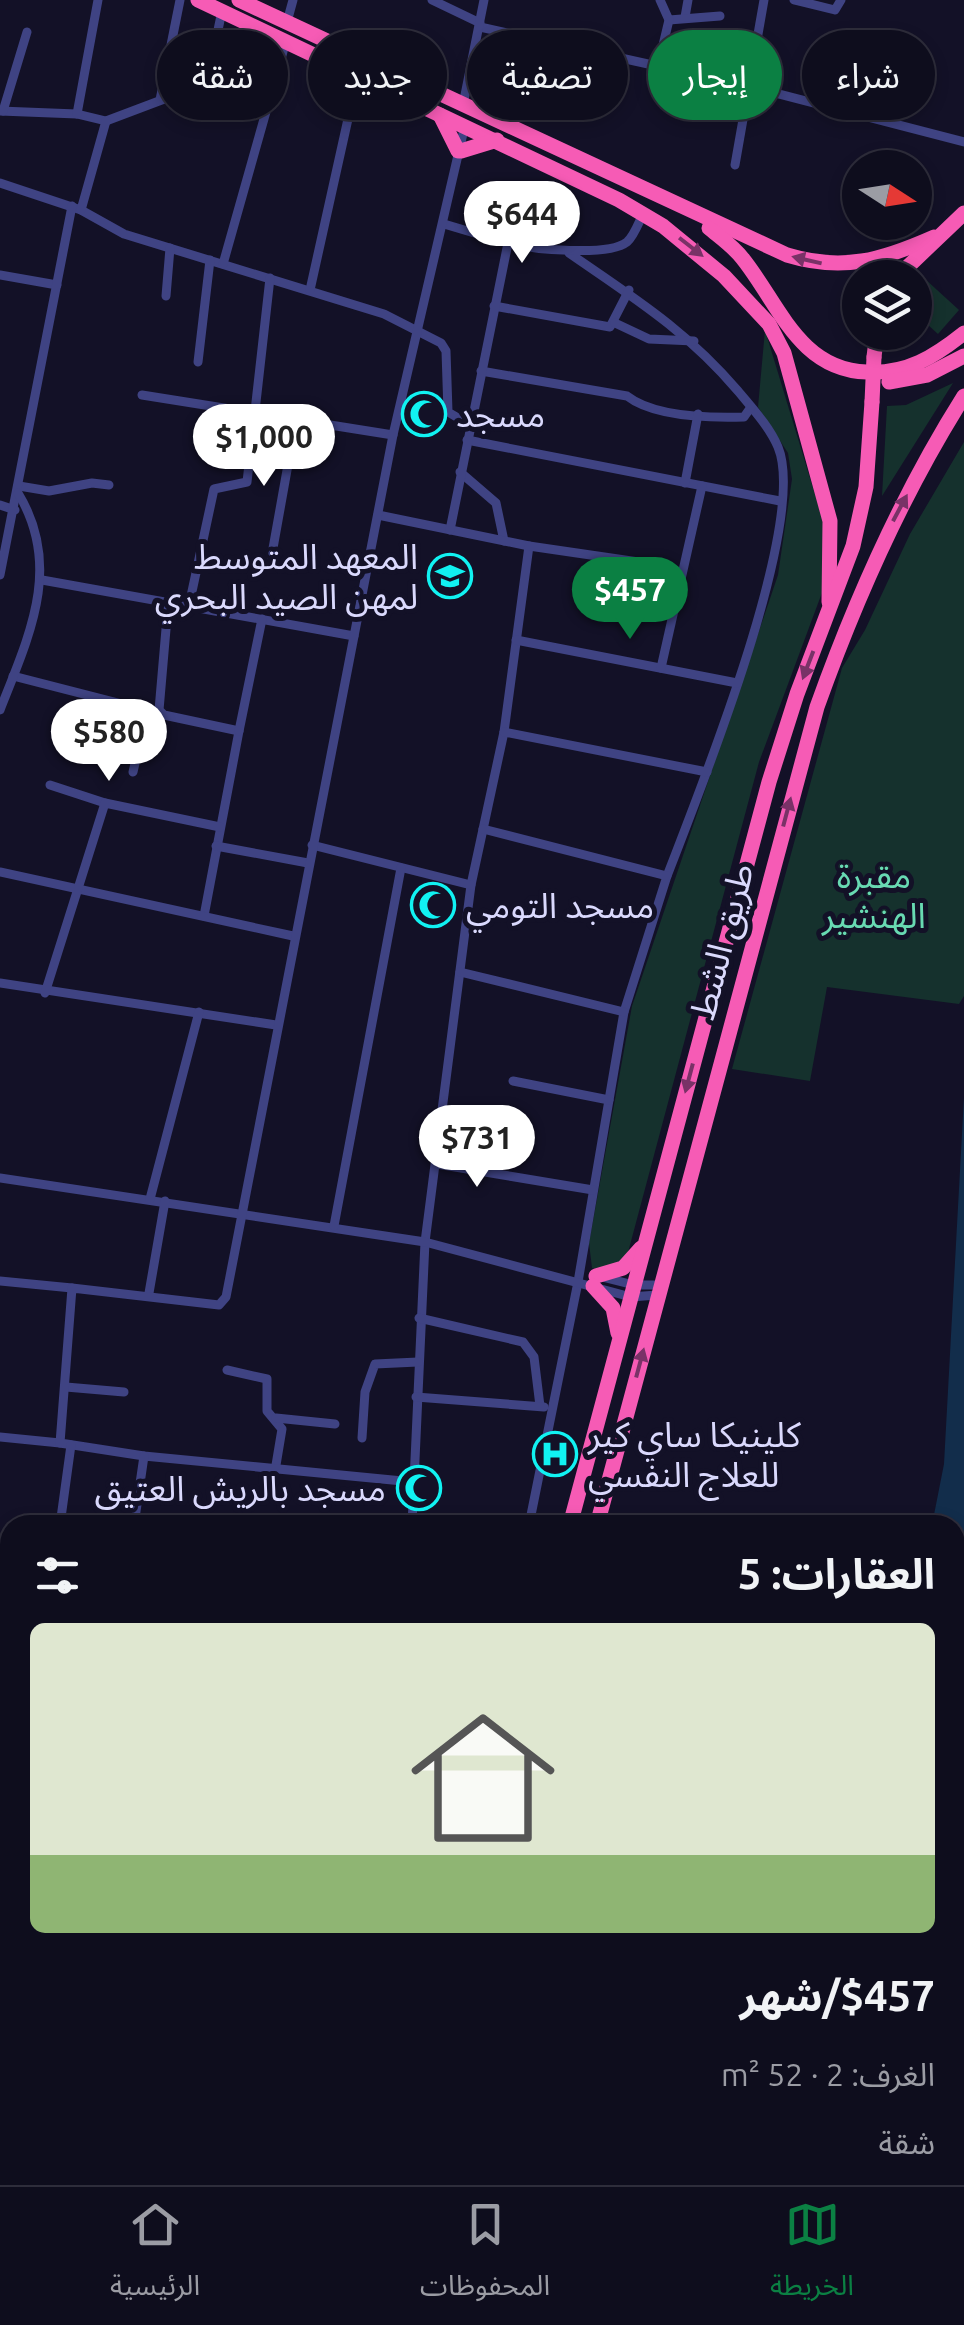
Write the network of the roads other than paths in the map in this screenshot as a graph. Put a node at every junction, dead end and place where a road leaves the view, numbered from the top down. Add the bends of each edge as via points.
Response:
1 (98, 0) edge
2 (180, 0) edge
3 (198, 0) edge
4 (293, 0) edge
5 (432, 0) edge
6 (484, 0) edge
7 (660, 0) edge
8 (688, 0) edge
9 (764, 0) edge
10 (794, 0) edge
11 (841, 0) edge
12 (247, 10) edge
13 (222, 11) junction
14 (720, 16) dead end
15 (685, 17) junction
16 (669, 20) junction
17 (287, 22) junction
18 (480, 25) junction
19 (174, 30) edge
20 (218, 30) edge
21 (272, 30) edge
22 (667, 30) edge
23 (758, 30) edge
24 (27, 32) dead end
25 (648, 64) edge
26 (782, 95) edge
27 (157, 101) edge
28 (463, 106) junction
29 (1, 111) edge
30 (77, 114) junction
31 (447, 116) edge
32 (263, 120) edge
33 (348, 120) edge
34 (443, 120) edge
35 (742, 120) edge
36 (106, 121) junction
37 (470, 128) junction
38 (497, 140) junction
39 (964, 142) edge
40 (459, 152) junction
41 (735, 165) dead end
42 (0, 183) edge
43 (76, 208) junction
44 (643, 213) junction
45 (964, 213) edge
46 (691, 214) junction
47 (444, 224) junction
48 (934, 238) junction
49 (508, 243) junction
50 (170, 248) junction
51 (569, 253) junction
52 (210, 260) junction
53 (913, 260) edge
54 (222, 264) junction
55 (0, 276) edge
56 (270, 278) junction
57 (57, 285) junction
58 (310, 290) junction
59 (629, 290) junction
60 (166, 296) dead end
61 (494, 306) junction
62 (615, 322) junction
63 (768, 324) junction
64 (964, 333) edge
65 (417, 334) junction
66 (694, 342) junction
67 (875, 350) edge
68 (964, 356) edge
69 (198, 362) dead end
70 (481, 371) junction
71 (142, 394) dead end
72 (964, 396) edge
73 (751, 407) junction
74 (256, 414) junction
75 (698, 414) junction
76 (296, 420) junction
77 (470, 425) junction
78 (393, 435) junction
79 (467, 440) junction
80 (460, 472) junction
81 (686, 483) junction
82 (109, 485) dead end
83 (702, 486) junction
84 (18, 490) junction
85 (780, 501) junction
86 (0, 505) edge
87 (14, 510) junction
88 (378, 515) junction
89 (450, 530) junction
90 (504, 541) junction
91 (528, 546) junction
92 (270, 565) dead end
93 (0, 576) edge
94 (681, 579) junction
95 (42, 580) junction
96 (168, 606) junction
97 (188, 610) junction
98 (829, 612) junction
99 (262, 620) junction
100 (354, 636) junction
101 (516, 640) junction
102 (662, 668) junction
103 (13, 676) junction
104 (737, 683) junction
105 (1, 704) edge
106 (147, 711) junction
107 (164, 715) junction
108 (239, 730) junction
109 (504, 732) junction
110 (133, 772) dead end
111 (708, 772) junction
112 (50, 785) dead end
113 (105, 803) junction
114 (220, 827) junction
115 (483, 829) junction
116 (312, 845) junction
117 (216, 846) junction
118 (308, 863) junction
119 (400, 868) junction
120 (0, 872) edge
121 (667, 876) junction
122 (471, 884) junction
123 (79, 888) junction
124 (204, 916) junction
125 (293, 936) junction
126 (460, 972) junction
127 (0, 983) edge
128 (44, 993) junction
129 (199, 1012) junction
130 (624, 1012) junction
131 (276, 1025) junction
132 (513, 1082) dead end
133 (609, 1100) junction
134 (443, 1118) junction
135 (518, 1135) dead end
136 (437, 1164) junction
137 (0, 1178) edge
138 (593, 1190) junction
139 (150, 1198) junction
140 (164, 1201) junction
141 (241, 1212) junction
142 (334, 1226) junction
143 (645, 1240) junction
144 (425, 1242) junction
145 (0, 1281) edge
146 (587, 1282) junction
147 (72, 1288) junction
148 (659, 1290) junction
149 (632, 1291) junction
150 (149, 1293) junction
151 (419, 1318) junction
152 (620, 1340) junction
153 (418, 1362) junction
154 (226, 1370) dead end
155 (66, 1387) junction
156 (124, 1392) dead end
157 (416, 1397) junction
158 (546, 1407) junction
159 (276, 1418) junction
160 (334, 1424) dead end
161 (0, 1437) edge
162 (362, 1438) dead end
163 (65, 1444) junction
164 (144, 1456) junction
165 (276, 1465) junction
166 (413, 1482) junction
167 (61, 1515) edge
168 (135, 1515) edge
169 (412, 1515) edge
170 (530, 1515) edge
171 (573, 1515) edge
172 (601, 1515) edge

1 - 30 street
2 - 19 street
3 - 13 highway
4 - 17 street
5 - 18 street
6 - 18 street
7 - 16 street
8 - 15 street
9 - 23 street
10 - 11 street via 835,10
12 - 13 highway
12 - 17 highway
12 - 21 highway
13 - 20 street
14 - 15 street
15 - 16 street
16 - 22 street
17 - 28 highway
18 - 25 street
18 - 28 street
24 - 29 street
26 - 39 street
27 - 36 street
28 - 46 highway
29 - 30 street
30 - 36 street
31 - 37 highway
32 - 54 street
33 - 58 street
34 - 40 highway
35 - 41 street
36 - 43 street
37 - 38 highway
37 - 40 street
38 - 40 highway
38 - 44 highway
40 - 47 street
42 - 43 street
43 - 50 street via 124,234
43 - 57 street
44 - 51 street via 629,241
44 -> 63 highway via 724,276
45 - 48 highway
48 -> 46 highway via 865,264 814,263
46 - 64 highway via 736,251 800,342 830,364 853,372 900,371
47 - 49 street
47 - 65 street
48 - 53 highway
49 - 51 street
49 - 61 street
50 - 52 street
50 - 60 street
51 - 59 street
52 - 54 street
52 - 69 street
54 - 56 street
55 - 57 street
56 - 58 street
56 - 74 street
57 - 84 street
58 - 65 street via 384,314
59 - 62 street
59 - 66 street
61 - 62 street via 602,327
61 - 70 street
62 - 66 street via 649,338
63 - 68 highway via 816,365 856,381 914,378
63 - 98 highway via 795,383 830,521
65 - 77 street via 445,345 448,412
65 - 78 street
66 - 73 street
67 - 98 highway, طريق الشط, bridge via 860,516
70 - 75 street
70 - 77 street
71 - 74 street
148 -> 72 highway, طريق الشط via 817,707 890,526
73 - 75 street via 744,417
73 - 85 street via 780,451
74 - 76 street
74 - 97 street via 247,482 214,489
75 - 81 street
76 - 78 street
76 - 92 street
77 - 79 street
78 - 88 street
79 - 80 street
79 - 81 street
80 - 89 street
80 - 90 street via 496,503
81 - 83 street
82 - 84 street
83 - 85 street
83 - 94 street
84 - 87 street
84 - 95 street via 38,530
85 - 104 street via 768,587
86 - 87 street
87 - 93 street
88 - 89 street
88 - 100 street
89 - 90 street
90 - 91 street
91 - 94 street via 660,565
91 - 101 street
94 - 102 street
95 - 96 street
95 - 103 street
96 - 97 street
96 - 107 street via 160,674
97 - 99 street
98 -> 143 highway, طريق الشط via 769,782
99 - 100 street
99 - 108 street
100 - 116 street
101 - 102 street
101 - 109 street
102 - 104 street
103 - 105 street
103 - 106 street
104 - 111 street
106 - 107 street
106 - 110 street
107 - 108 street
108 - 114 street
109 - 111 street
109 - 115 street
111 - 121 street
112 - 113 street
113 - 114 street
113 - 123 street
114 - 117 street
115 - 121 street
115 - 122 street
116 - 118 street
116 - 119 street
117 - 118 street
117 - 124 street
118 - 125 street
119 - 122 street
119 - 142 street
120 - 123 street
121 - 130 street
122 - 126 street
123 - 124 street
123 - 128 street
124 - 125 street
125 - 131 street
126 - 130 street
126 - 134 street
127 - 128 street
128 - 129 street
129 - 131 street
129 - 139 street
130 - 133 street
131 - 141 street
132 - 133 street
133 - 138 street
134 - 135 street
134 - 136 street
136 - 138 street
136 - 144 street
137 - 139 street
138 - 146 street
139 - 140 street
140 - 141 street
140 - 150 street
141 - 142 street
141 - 150 street via 224,1304
142 - 144 street
143 - 146 highway via 623,1268
143 - 149 highway, طريق الشط
144 - 146 street
144 - 151 street
145 - 147 street
146 - 149 street
146 - 152 highway via 613,1308
146 - 158 street
147 - 150 street
147 - 155 street
148 - 149 street
172 -> 148 highway, طريق الشط
149 - 152 highway, طريق الشط
151 - 153 street
151 - 158 street via 522,1342 534,1357
152 - 171 highway, طريق الشط
153 - 157 street
153 - 162 street via 375,1364 365,1392
154 - 159 street via 264,1376 266,1411
155 - 156 street
155 - 163 street
157 - 158 street
157 - 166 street
158 - 170 street
159 - 160 street
159 - 165 street via 282,1429
161 - 163 street
163 - 164 street
163 - 167 street
164 - 165 street
164 - 168 street
165 - 166 street
166 - 169 street

